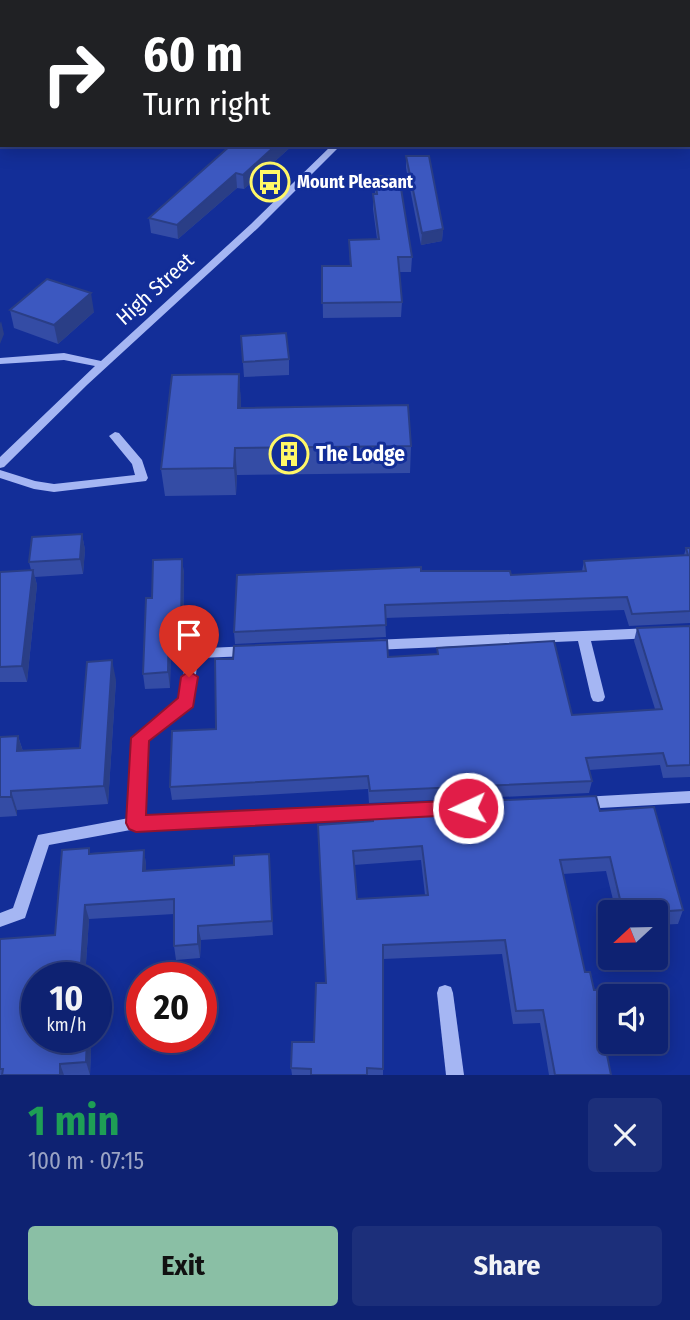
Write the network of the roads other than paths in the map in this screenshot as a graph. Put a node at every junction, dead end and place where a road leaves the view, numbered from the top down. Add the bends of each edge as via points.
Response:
1 (336, 147) edge
2 (0, 361) edge
3 (100, 364) junction
4 (115, 436) dead end
5 (0, 464) edge
6 (0, 474) edge
7 (663, 632) edge
8 (583, 636) junction
9 (359, 646) edge
10 (261, 650) edge
11 (598, 697) dead end
12 (690, 797) edge
13 (565, 803) edge
14 (399, 811) edge
15 (136, 823) junction
16 (0, 920) edge
17 (445, 993) dead end
18 (455, 1075) edge

1 - 3 street, High Street
2 - 3 street via 42,357 90,359
3 - 5 street, High Street
4 - 6 street via 138,463 142,478 54,488
7 - 8 street
8 - 9 street
8 - 11 street
10 - 15 street via 191,653 187,702 140,738
12 - 13 street
14 - 15 street
15 - 16 street via 43,840 19,912
17 - 18 street

